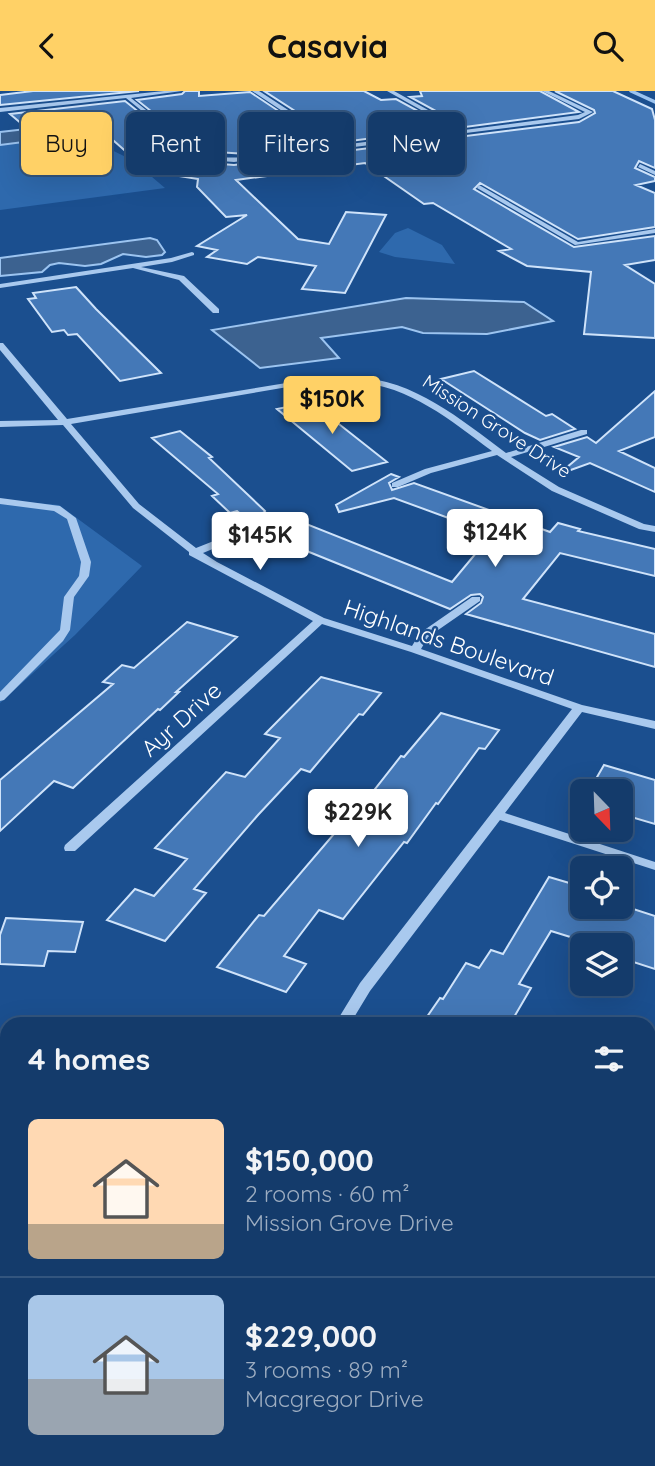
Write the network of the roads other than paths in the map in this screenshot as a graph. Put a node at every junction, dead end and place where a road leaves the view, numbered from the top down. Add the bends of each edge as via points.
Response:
1 (179, 91) edge
2 (255, 91) edge
3 (390, 91) edge
4 (545, 91) edge
5 (126, 96) junction
6 (0, 110) edge
7 (287, 112) edge
8 (428, 112) edge
9 (465, 131) edge
10 (239, 159) edge
11 (640, 166) dead end
12 (655, 173) edge
13 (479, 187) dead end
14 (655, 231) edge
15 (192, 254) dead end
16 (130, 267) junction
17 (0, 286) edge
18 (216, 311) dead end
19 (0, 345) edge
20 (65, 422) junction
21 (0, 424) edge
22 (584, 432) dead end
23 (503, 454) junction
24 (394, 485) dead end
25 (0, 501) edge
26 (270, 522) dead end
27 (655, 529) edge
28 (193, 553) junction
29 (476, 599) dead end
30 (320, 620) junction
31 (415, 650) junction
32 (0, 698) edge
33 (579, 708) junction
34 (655, 725) edge
35 (497, 815) junction
36 (71, 848) dead end
37 (655, 866) edge
38 (346, 1017) edge

1 - 5 street
2 - 7 street
3 - 8 street
4 - 9 street via 590,112
5 - 6 street
5 - 10 street via 198,155
11 - 12 street
13 - 14 street via 577,244
15 - 16 street
16 - 17 street
16 - 18 street via 181,278
19 - 20 street, Highlands Boulevard
20 - 21 street, Mission Grove Drive
20 - 23 street, Mission Grove Drive via 317,380 364,379 416,393
20 - 28 street, Highlands Boulevard via 136,506
22 - 23 street
23 - 24 street via 428,471
23 - 27 street, Mission Grove Drive via 545,483
25 - 32 street via 64,510 86,562 84,576 69,597 65,630
26 - 28 lane
28 - 30 street, Highlands Boulevard
29 - 31 street via 424,635
30 - 31 street, Highlands Boulevard
30 - 36 street, Ayr Drive
31 - 33 street, Highlands Boulevard
33 - 34 street, Highlands Boulevard
33 - 35 street
35 - 37 street
35 - 38 street

